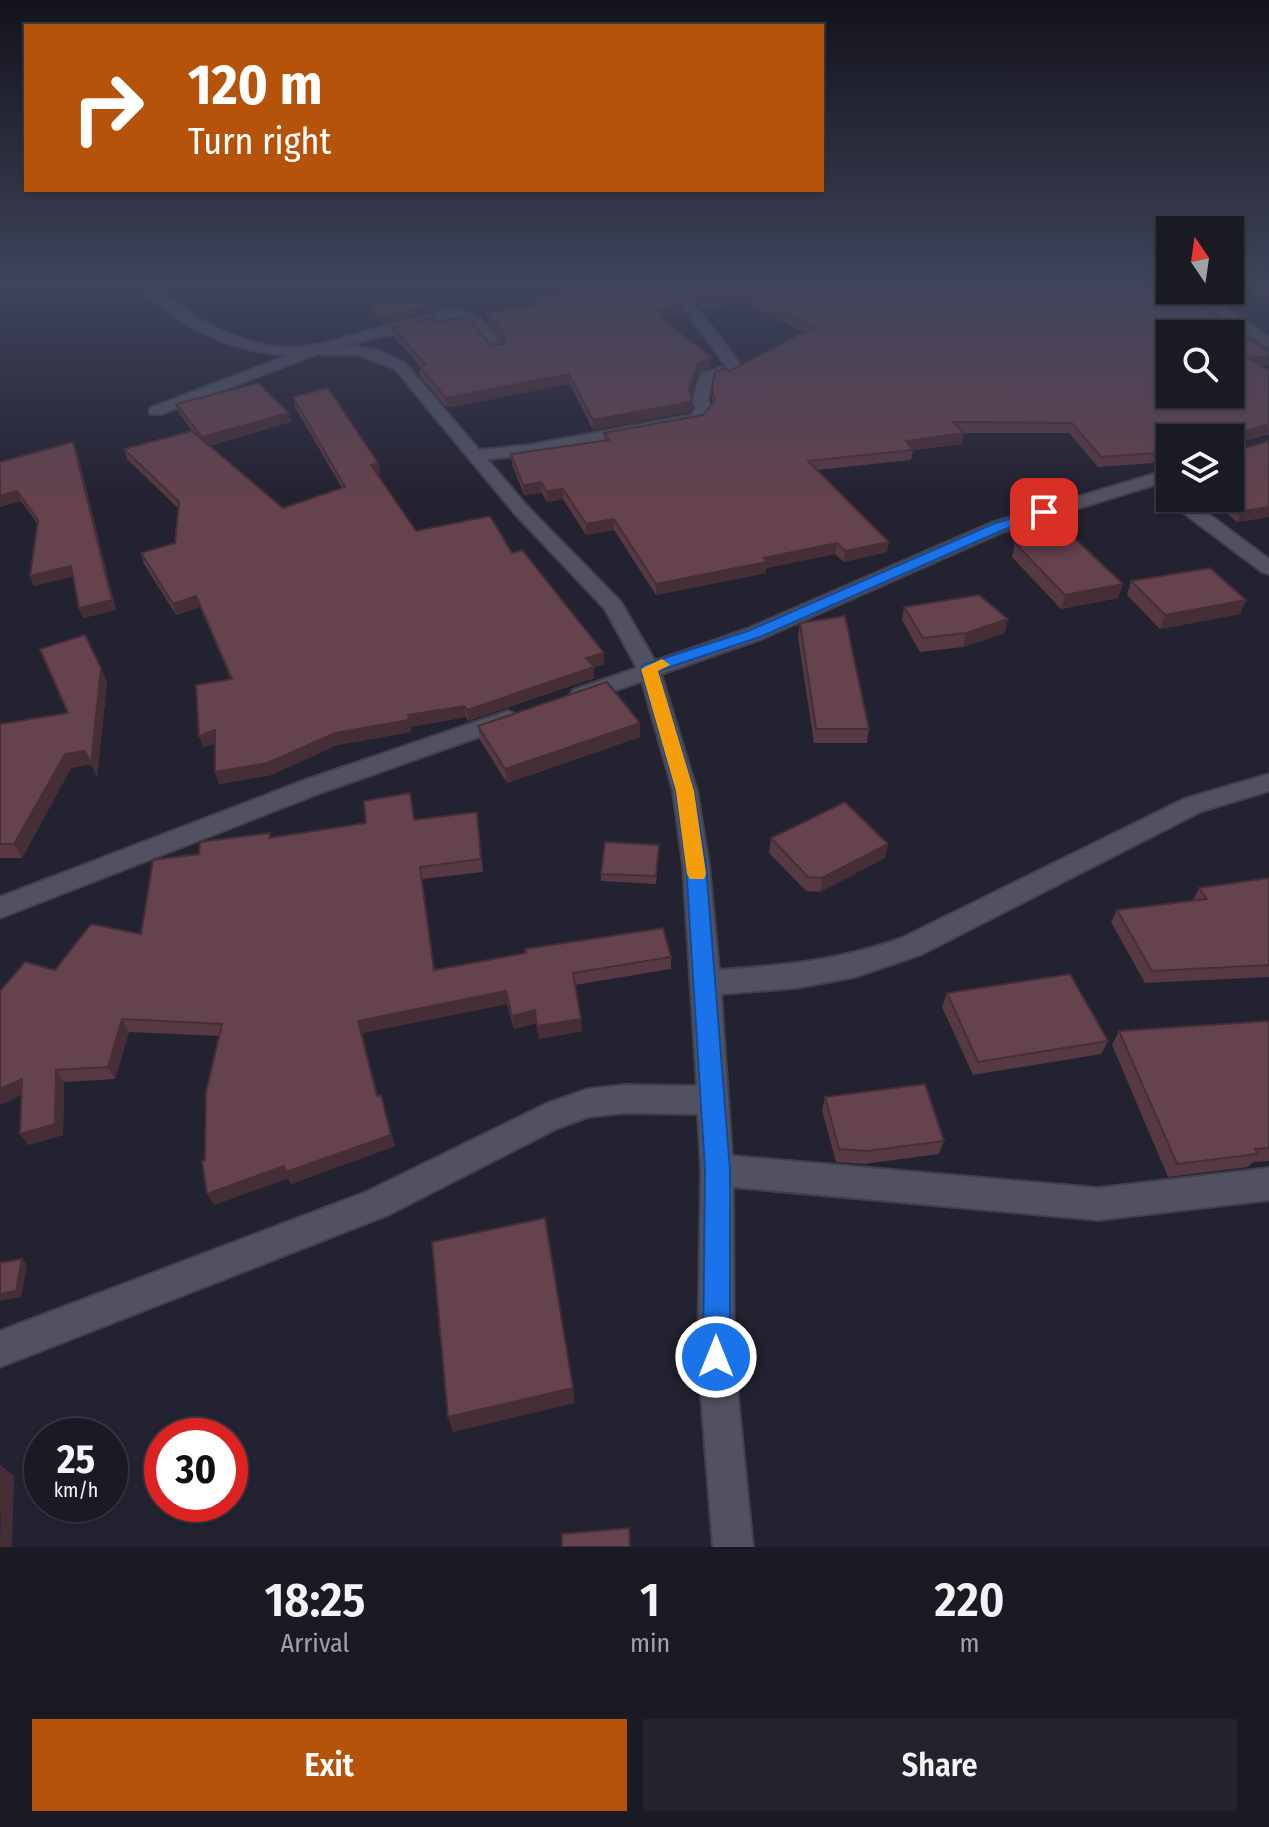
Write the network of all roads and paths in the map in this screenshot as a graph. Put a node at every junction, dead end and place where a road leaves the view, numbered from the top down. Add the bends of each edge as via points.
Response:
1 (304, 354) edge
2 (375, 354) edge
3 (725, 354) edge
4 (156, 411) dead end
5 (476, 455) junction
6 (1156, 485) edge
7 (1194, 512) edge
8 (1269, 568) edge
9 (649, 669) junction
10 (566, 700) edge
11 (527, 713) edge
12 (1269, 782) edge
13 (0, 908) edge
14 (706, 983) junction
15 (711, 1100) junction
16 (717, 1170) junction
17 (1269, 1184) edge
18 (0, 1349) edge
19 (733, 1547) edge

1 - 4 street
2 - 5 street via 400,366
3 - 5 street via 735,368 705,377 700,401 704,408 696,419
5 - 9 street via 614,606
6 - 9 street via 998,527 754,634
7 - 8 street
9 - 10 street
9 - 14 street via 685,791
11 - 13 street via 314,786
12 - 14 street via 1193,805 912,946 855,966
14 - 15 street
15 - 16 street
15 - 18 street via 625,1099 588,1103 548,1117 376,1204
16 - 17 street via 1098,1204
16 - 19 street via 716,1357

